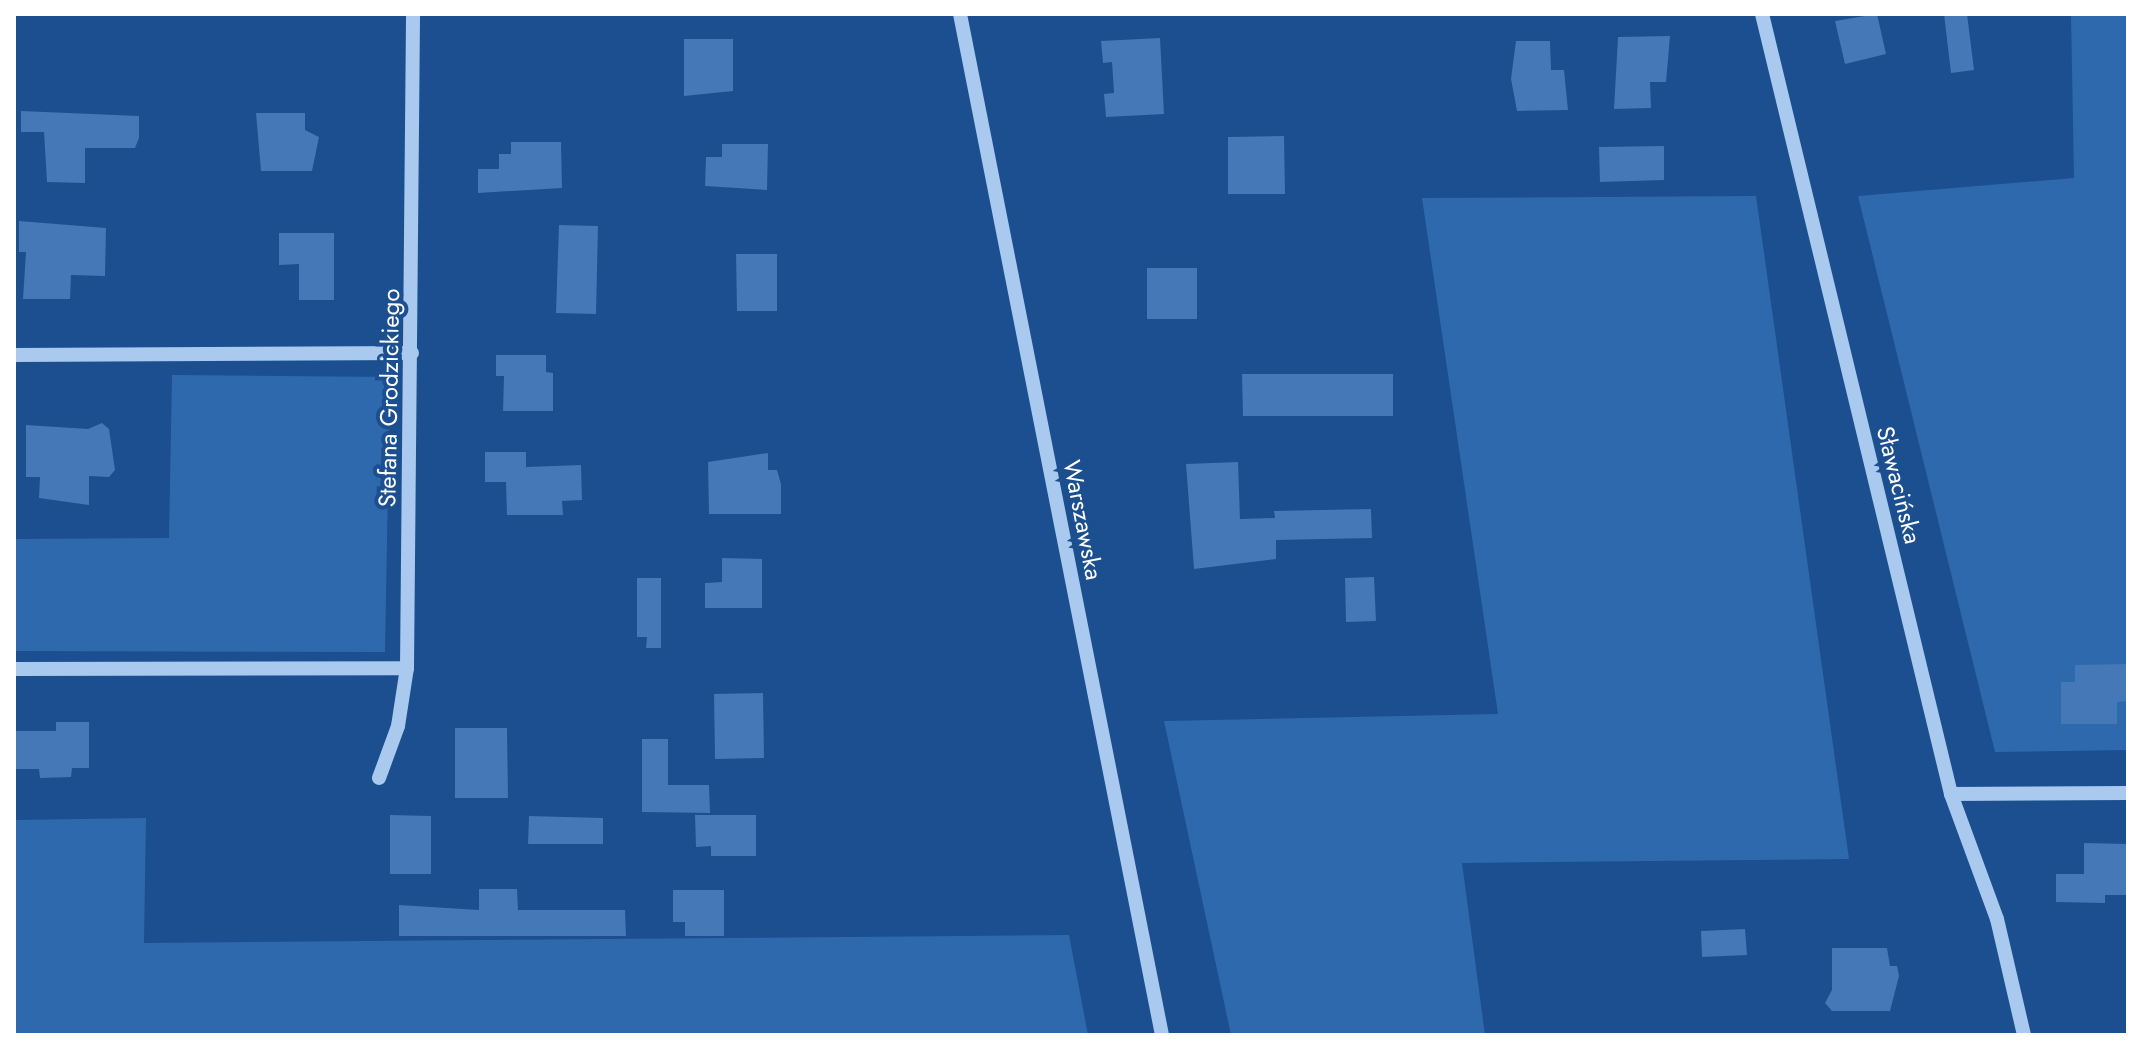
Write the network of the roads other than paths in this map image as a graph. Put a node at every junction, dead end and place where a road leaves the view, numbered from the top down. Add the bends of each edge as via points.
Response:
1 (413, 14) edge
2 (960, 14) edge
3 (1762, 14) edge
4 (412, 353) junction
5 (14, 355) edge
6 (407, 668) junction
7 (14, 669) edge
8 (379, 778) dead end
9 (2128, 793) edge
10 (1951, 794) junction
11 (1162, 1035) edge
12 (2024, 1035) edge

1 - 4 street, Stefana Grodzickiego
2 - 11 street, Warszawska
3 - 10 street, Sławacińska
4 - 5 street
4 - 6 street, Stefana Grodzickiego
6 - 7 street
6 - 8 street, Stefana Grodzickiego via 398,726
9 - 10 street
10 - 12 street, Sławacińska via 1997,919

